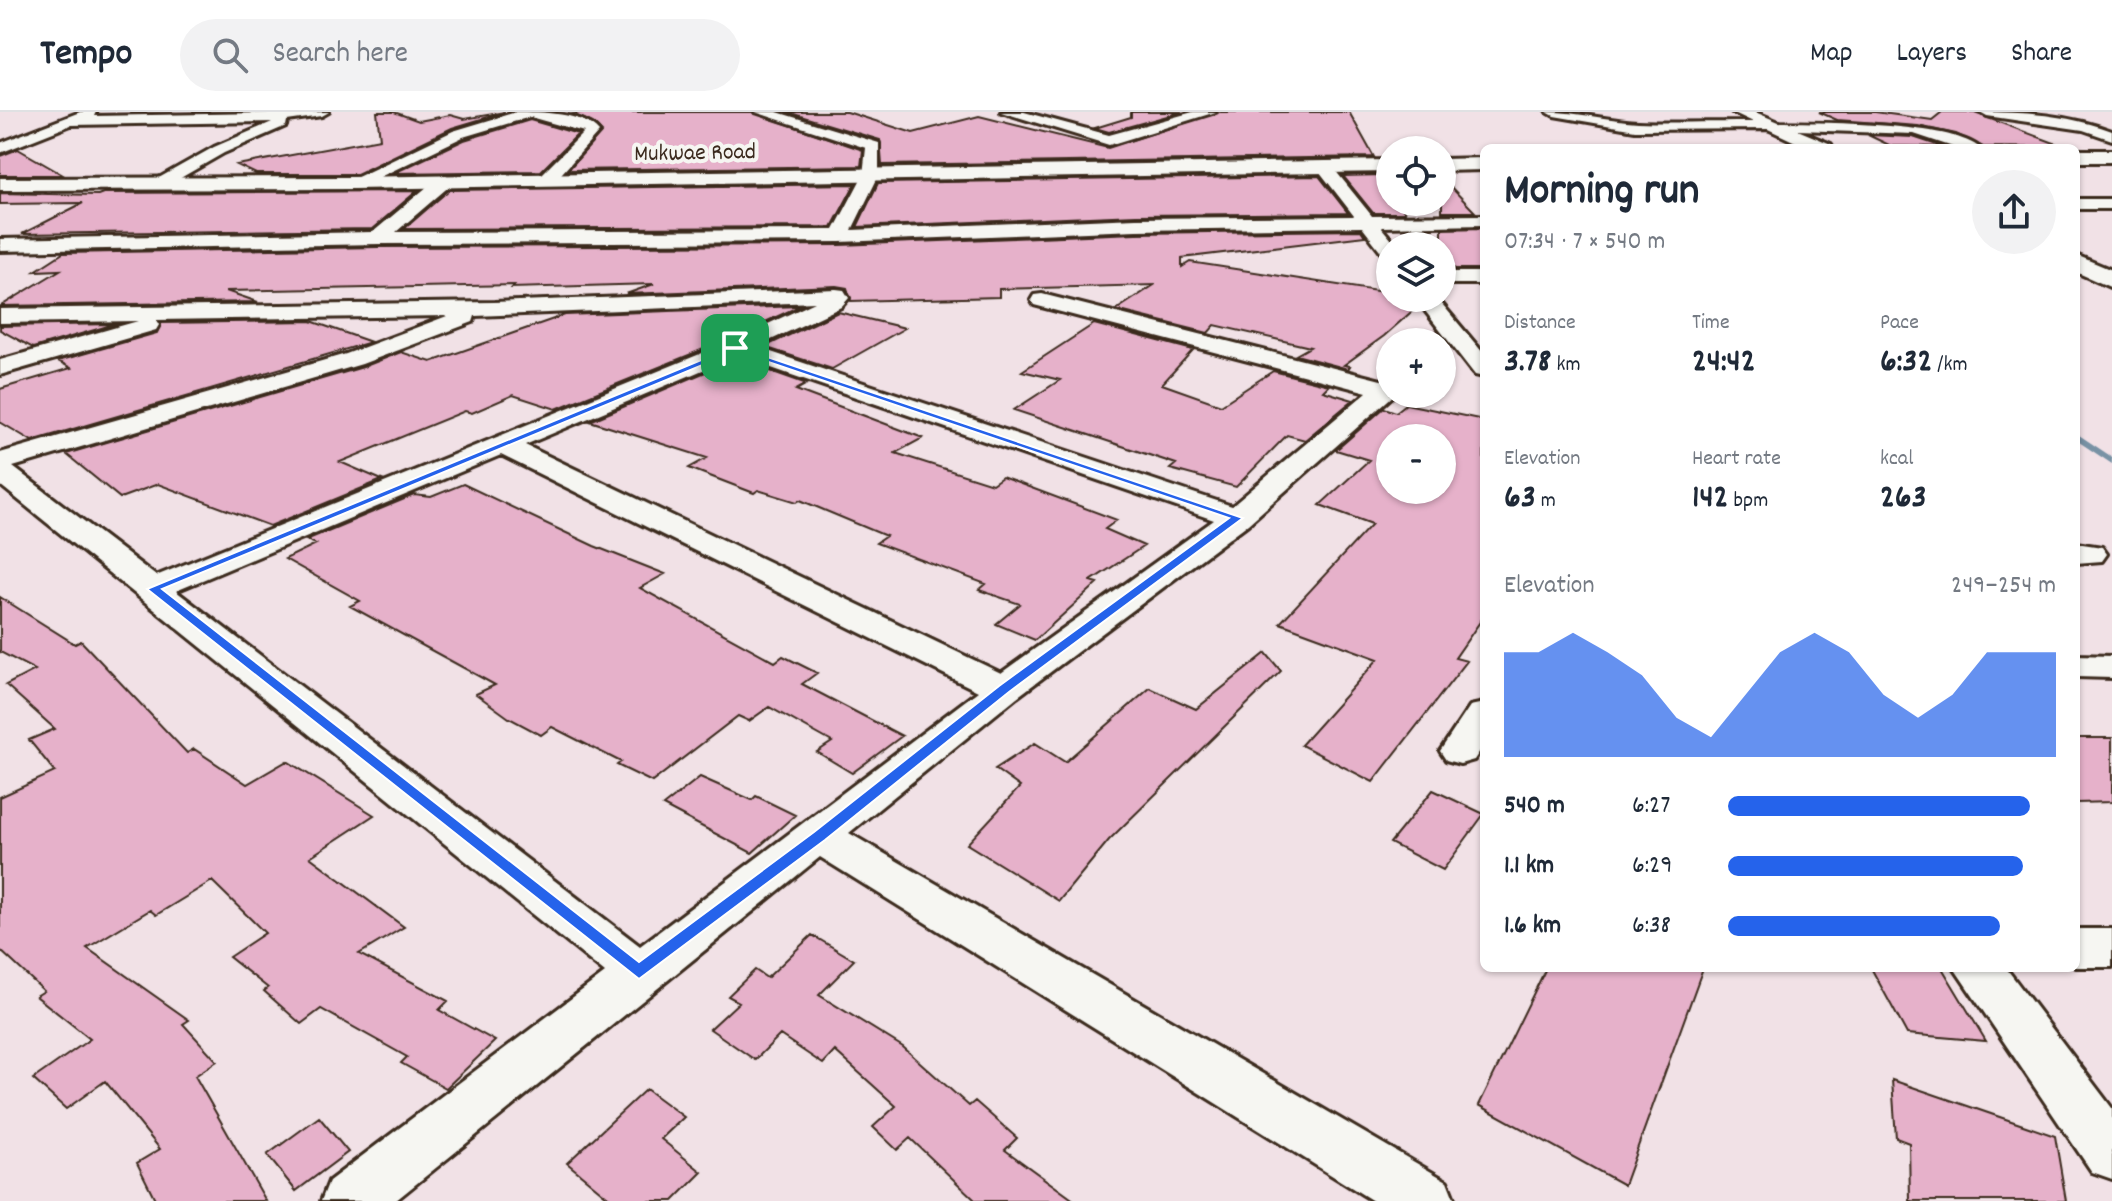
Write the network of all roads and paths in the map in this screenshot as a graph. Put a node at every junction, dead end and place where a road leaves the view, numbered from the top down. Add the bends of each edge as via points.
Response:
1 (91, 112) edge
2 (322, 112) edge
3 (530, 112) edge
4 (1008, 112) edge
5 (1209, 112) edge
6 (1554, 112) edge
7 (1741, 112) edge
8 (1987, 112) edge
9 (774, 113) edge
10 (289, 117) junction
11 (2084, 119) edge
12 (69, 121) junction
13 (1771, 125) junction
14 (1635, 126) junction
15 (2112, 136) edge
16 (1109, 140) junction
17 (1670, 143) dead end
18 (1815, 144) edge
19 (1961, 144) edge
20 (0, 148) edge
21 (2080, 156) edge
22 (2112, 156) edge
23 (1480, 164) edge
24 (1456, 165) edge
25 (1376, 166) edge
26 (1324, 167) junction
27 (1104, 170) junction
28 (871, 175) junction
29 (547, 179) junction
30 (446, 180) junction
31 (163, 183) junction
32 (353, 183) junction
33 (0, 184) edge
34 (2080, 204) edge
35 (2112, 204) edge
36 (1480, 220) edge
37 (1368, 221) junction
38 (1376, 232) edge
39 (840, 236) junction
40 (378, 238) junction
41 (0, 245) edge
42 (2092, 266) edge
43 (1456, 278) edge
44 (1480, 278) edge
45 (2112, 280) edge
46 (1042, 300) dead end
47 (494, 309) junction
48 (184, 313) junction
49 (0, 316) edge
50 (1456, 347) edge
51 (735, 348) junction
52 (1480, 367) edge
53 (0, 368) edge
54 (1376, 384) edge
55 (1376, 397) edge
56 (144, 420) junction
57 (503, 445) junction
58 (0, 462) edge
59 (10, 479) edge
60 (1237, 518) junction
61 (153, 589) junction
62 (2080, 666) edge
63 (2112, 667) edge
64 (1004, 689) junction
65 (1480, 721) edge
66 (1460, 751) dead end
67 (819, 836) junction
68 (2080, 948) edge
69 (2112, 948) edge
70 (639, 972) junction
71 (1981, 972) edge
72 (2112, 1153) edge
73 (350, 1201) edge
74 (1426, 1201) edge

1 - 12 street
2 - 10 street
3 - 29 street via 592,132
3 - 32 street via 458,134
4 - 16 street
5 - 16 street
6 - 14 street
7 - 13 street
8 - 11 street
9 - 28 street via 874,146
10 - 12 street
10 - 31 street
11 - 15 street
12 - 20 street
13 - 14 street
13 - 18 street
13 - 19 street via 1898,128
14 - 17 street
16 - 27 street
21 - 22 street
23 - 24 street
25 - 26 street, Mukwae Road
26 - 27 street, Mukwae Road
26 - 37 street
27 - 28 street, Mukwae Road
28 - 29 street, Mukwae Road
28 - 39 street
29 - 30 street, Mukwae Road
30 - 32 street, Mukwae Road
30 - 40 street
31 - 32 street, Mukwae Road
31 - 33 street, Mukwae Road
34 - 35 street
36 - 37 street
37 - 38 street
37 - 39 street
39 - 40 street
40 - 41 street
42 - 45 street
43 - 44 street
46 - 54 street
47 - 48 street
47 - 51 street via 838,298
47 - 56 street via 354,359
48 - 49 street
48 - 53 street
50 - 52 street
51 - 57 street
51 - 60 street
55 - 60 street
56 - 58 street
56 - 59 street
57 - 61 street
57 - 64 street
59 - 61 street
60 - 64 street
61 - 70 street
62 - 63 street
64 - 67 street
65 - 66 street
67 - 70 street
67 - 74 street
68 - 69 street
70 - 73 street
71 - 72 street

